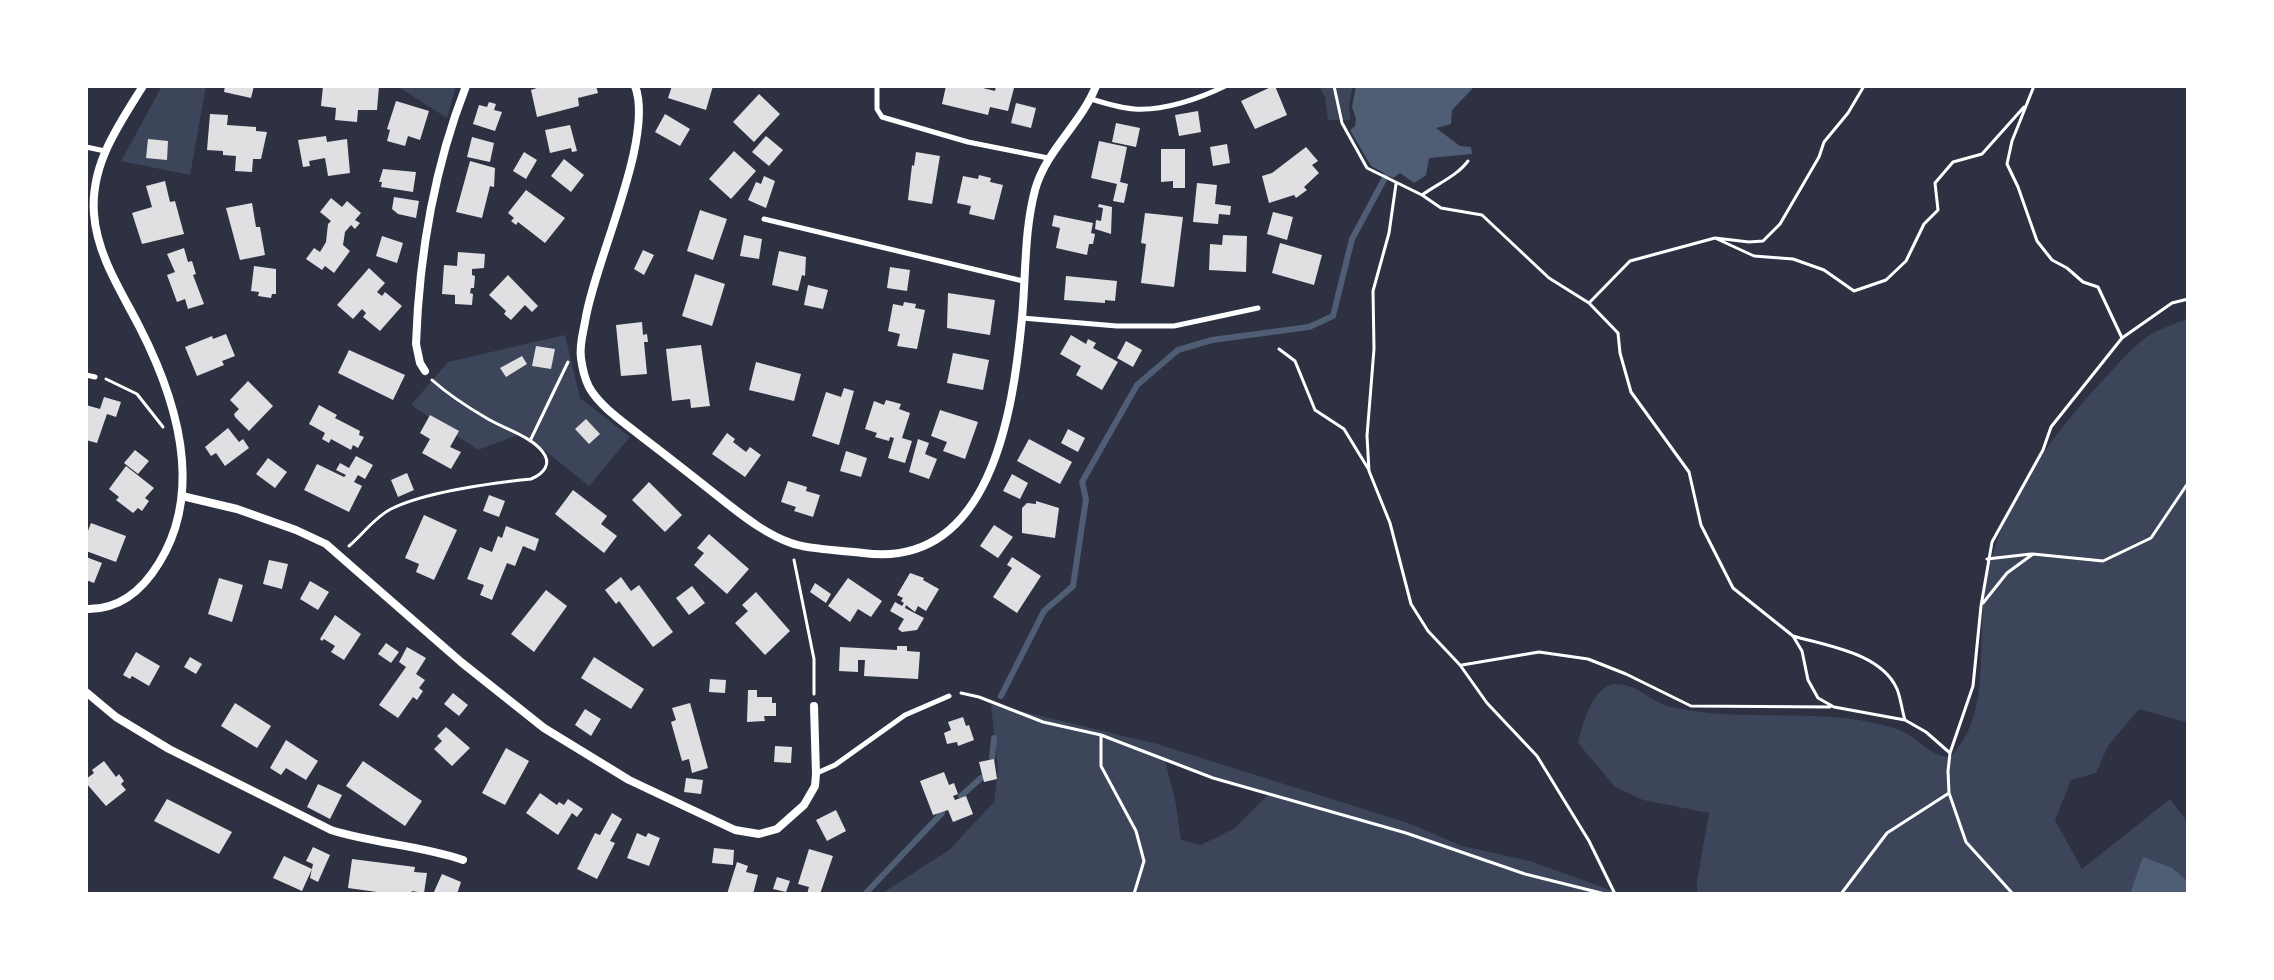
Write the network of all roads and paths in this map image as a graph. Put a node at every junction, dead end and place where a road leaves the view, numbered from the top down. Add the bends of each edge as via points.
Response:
1 (143, 86) edge
2 (466, 86) edge
3 (635, 86) edge
4 (877, 86) edge
5 (1096, 86) edge
6 (1225, 86) edge
7 (1334, 86) edge
8 (1864, 86) edge
9 (2034, 86) edge
10 (1091, 99) junction
11 (2024, 107) junction
12 (86, 147) edge
13 (105, 151) junction
14 (1048, 158) junction
15 (1468, 161) dead end
16 (1396, 184) junction
17 (1422, 195) junction
18 (764, 219) dead end
19 (1715, 238) junction
20 (1024, 282) junction
21 (2188, 299) edge
22 (1589, 303) junction
23 (1258, 308) dead end
24 (1022, 318) junction
25 (2122, 338) junction
26 (1279, 349) dead end
27 (567, 362) dead end
28 (425, 371) joint
29 (86, 375) edge
30 (95, 377) joint
31 (179, 438) junction
32 (530, 441) junction
33 (1369, 471) junction
34 (2188, 483) edge
35 (182, 496) junction
36 (791, 543) junction
37 (340, 554) junction
38 (2033, 554) junction
39 (1987, 559) junction
40 (1981, 606) junction
41 (86, 609) edge
42 (1793, 636) junction
43 (1460, 665) junction
44 (86, 692) edge
45 (949, 696) joint
46 (814, 706) joint
47 (1834, 707) junction
48 (1905, 720) junction
49 (1101, 735) junction
50 (1950, 753) junction
51 (816, 774) junction
52 (1949, 793) junction
53 (463, 860) dead end
54 (1134, 894) edge
55 (1605, 894) edge
56 (1615, 894) edge
57 (1841, 894) edge
58 (2013, 894) edge

1 - 13 street
2 - 28 street via 428,218 416,344
3 - 36 street via 638,142 587,306 580,355 590,387 613,414 748,520
4 - 14 lane via 882,117
5 - 10 street
6 - 10 lane via 1154,109
7 - 16 path via 1342,123 1367,168
8 - 19 path via 1824,142 1780,224 1763,241
9 - 11 path
10 - 14 street
11 - 19 path via 1982,154 1953,162 1935,183 1938,210 1924,224 1906,261 1886,280 1854,291 1824,270 1793,259 1754,256
11 - 25 path via 2007,164 2037,241 2052,260 2098,287
12 - 13 lane
13 - 31 street via 94,191 98,238 162,378
14 - 20 street via 1028,223
15 - 17 path via 1460,172
16 - 17 path
16 - 33 path via 1373,291
17 - 22 path via 1441,208 1482,215 1549,278
18 - 20 lane
19 - 22 path via 1630,261
20 - 24 street
21 - 25 path via 2172,303
22 - 42 path via 1618,333 1631,392 1689,472 1701,525 1733,588
23 - 24 lane via 1174,326
24 - 36 street via 1010,407 990,472 958,524 914,551 883,555
25 - 39 path via 2051,427
26 - 33 path via 1295,361 1315,410 1344,429
27 - 32 path
28 - 32 path via 451,396
29 - 30 lane
30 - 31 path via 137,394 165,431
31 - 35 street
32 - 37 path via 546,458 540,475 425,496 392,509
33 - 43 path via 1390,523 1411,604
34 - 38 path via 2151,538 2103,561
35 - 37 street via 296,530
35 - 41 street via 171,542 147,581 118,604
36 - 46 path via 814,659
37 - 51 street via 544,728 629,780 718,823 749,833 777,829 804,805
38 - 39 path
38 - 40 path via 2007,573
39 - 40 path
40 - 50 path via 1973,686
42 - 47 path via 1818,698
42 - 48 path via 1875,665 1897,688
43 - 47 path via 1539,652 1588,659 1691,706
43 - 56 path via 1537,756
44 - 53 street via 142,734 197,765 331,830
45 - 49 path via 966,693 1043,722
45 - 51 lane via 905,715
46 - 51 street
47 - 48 path
48 - 50 path
49 - 54 path via 1101,766 1136,831 1144,861
49 - 55 path via 1213,778
50 - 52 path
52 - 57 path via 1887,833
52 - 58 path via 1966,842

